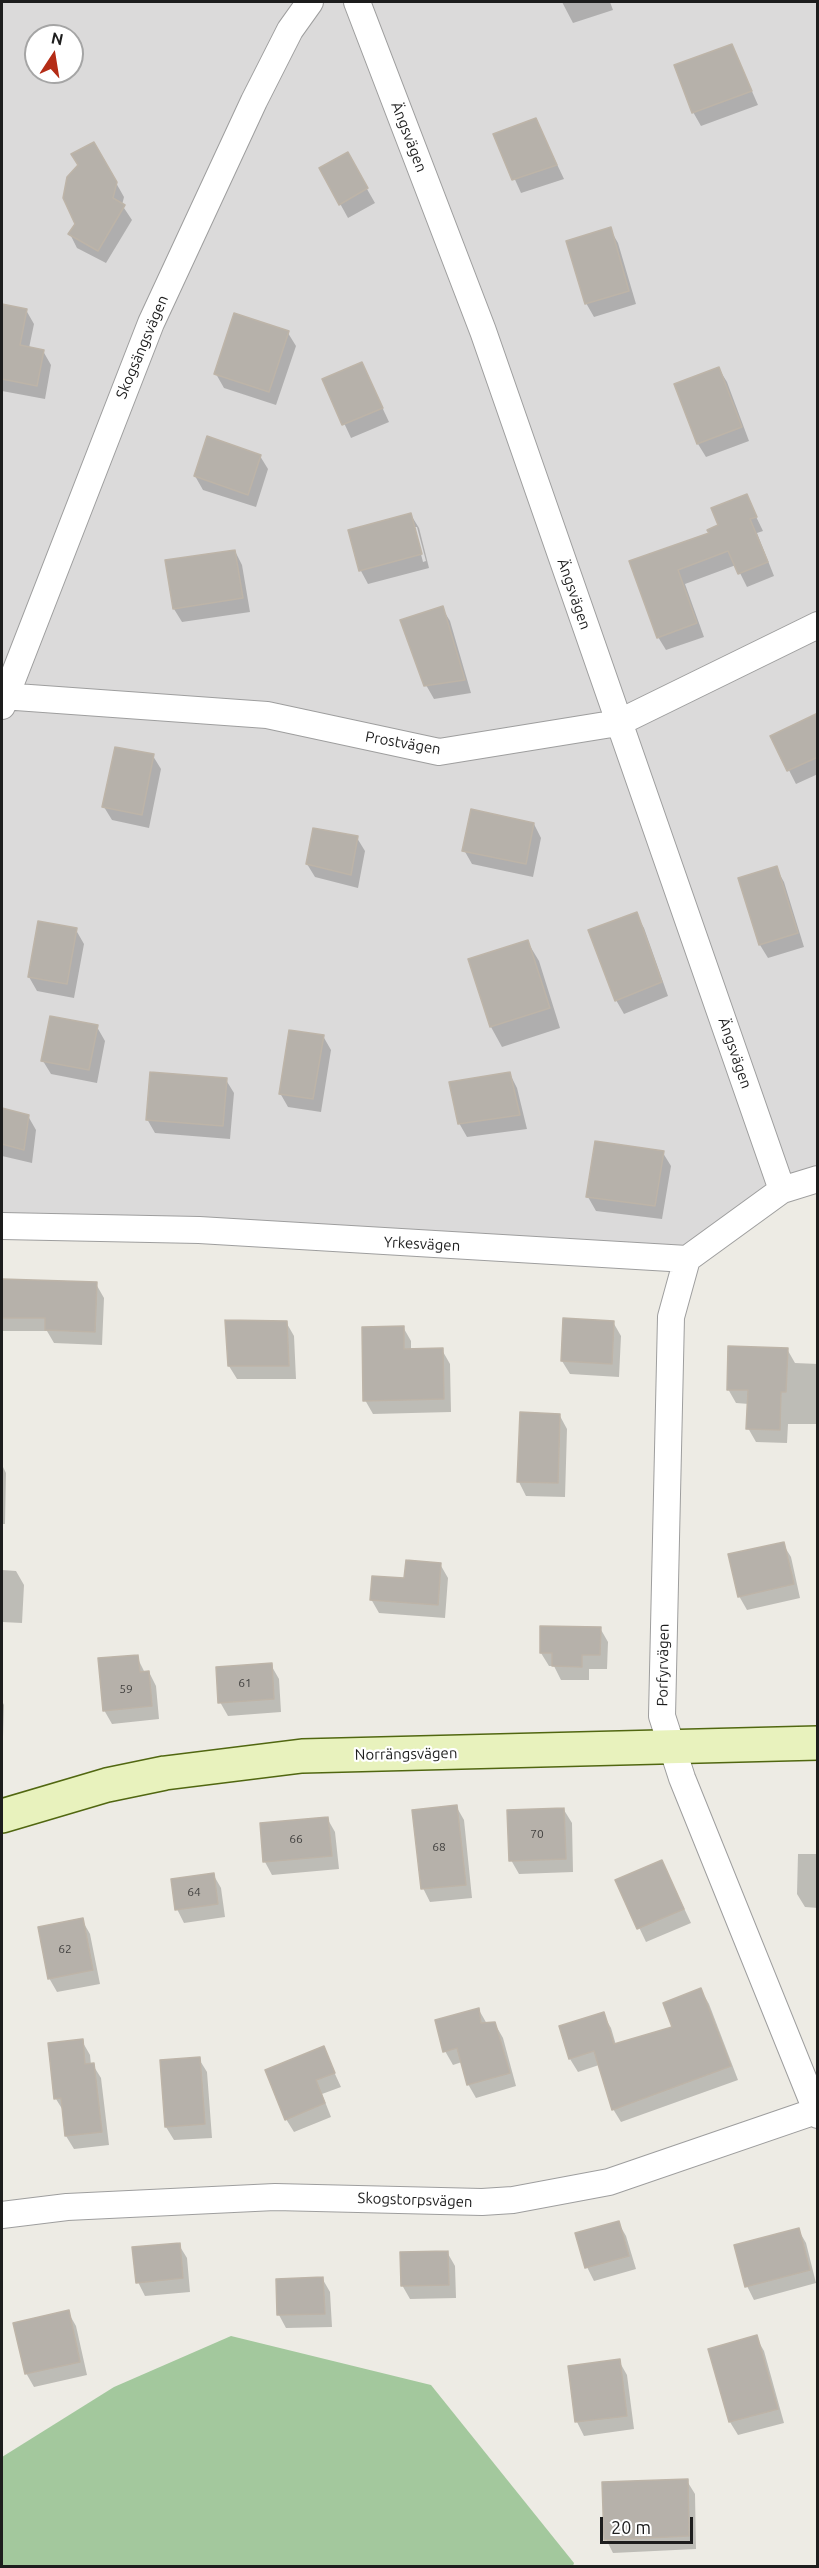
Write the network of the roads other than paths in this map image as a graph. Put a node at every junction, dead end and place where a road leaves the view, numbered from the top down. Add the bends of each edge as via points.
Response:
1 (310, 2) edge
2 (357, 2) edge
3 (818, 625) edge
4 (2, 699) edge
5 (618, 723) junction
6 (818, 1179) edge
7 (782, 1190) junction
8 (2, 1226) edge
9 (687, 1259) junction
10 (818, 1743) edge
11 (670, 1746) junction
12 (2, 1816) edge
13 (817, 2113) edge
14 (2, 2215) edge

1 - 4 street, Skogsängsvägen via 290,30 254,101 151,323
2 - 5 street, Ängsvägen via 483,331
3 - 5 street, Prostvägen
4 - 5 street, Prostvägen via 267,715 440,752
5 - 7 street, Ängsvägen
6 - 7 street
7 - 9 street
8 - 9 street, Yrkesvägen via 199,1230
9 - 11 street, Porfyrvägen via 671,1317 662,1716
10 - 11 street, Norrängsvägen
11 - 12 street, Norrängsvägen via 302,1756 165,1773 107,1785
11 - 13 street, Porfyrvägen
13 - 14 street, Skogstorpsvägen via 609,2182 513,2200 275,2197 67,2207

